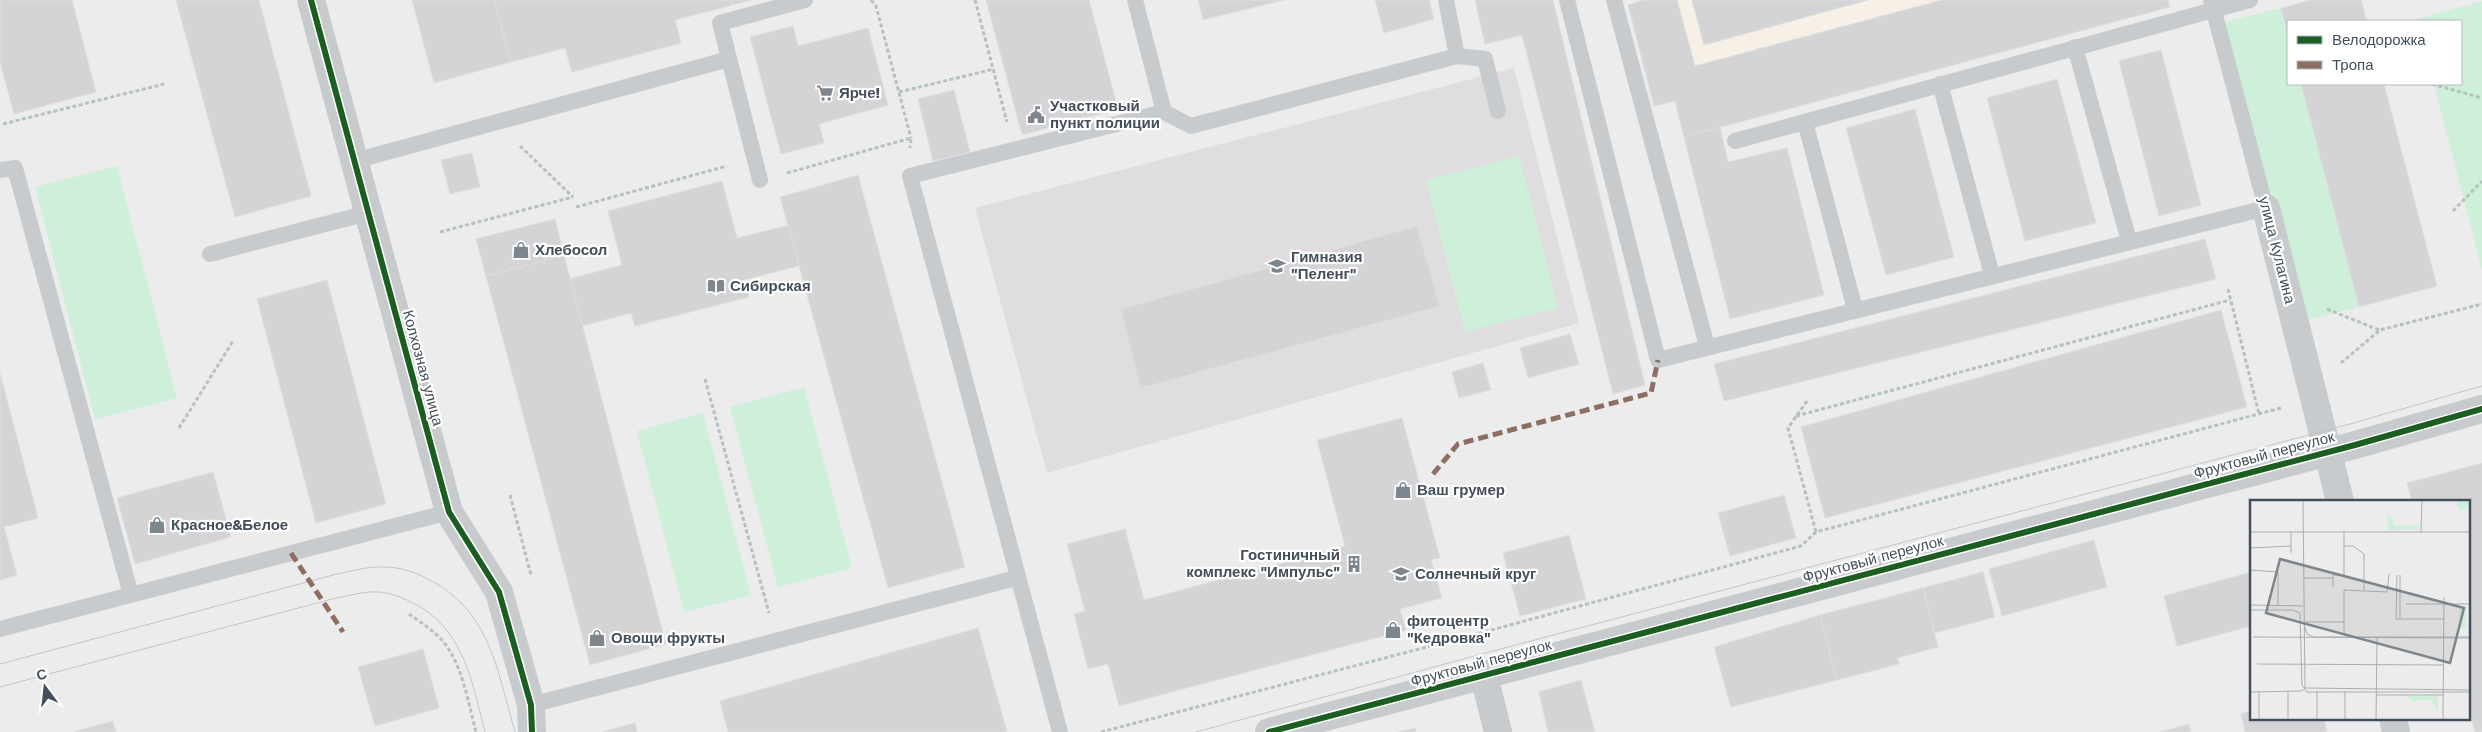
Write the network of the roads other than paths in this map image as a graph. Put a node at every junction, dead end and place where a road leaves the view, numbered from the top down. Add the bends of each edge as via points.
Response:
1 (311, 0) edge
2 (805, 0) edge
3 (1135, 0) edge
4 (1446, 0) edge
5 (1567, 0) edge
6 (1614, 0) edge
7 (2250, 0) edge
8 (2212, 5) edge
9 (2075, 47) junction
10 (1457, 56) junction
11 (729, 59) junction
12 (1940, 84) junction
13 (1498, 111) dead end
14 (1164, 112) junction
15 (1805, 122) junction
16 (1735, 141) dead end
17 (354, 161) junction
18 (0, 170) edge
19 (760, 180) road end
20 (2266, 208) junction
21 (368, 213) junction
22 (2129, 241) junction
23 (210, 254) dead end
24 (1992, 275) junction
25 (1856, 309) junction
26 (1707, 346) junction
27 (2482, 409) edge
28 (2328, 451) junction
29 (2340, 500) edge
30 (449, 512) junction
31 (1016, 578) junction
32 (131, 595) junction
33 (0, 629) edge
34 (1484, 676) junction
35 (530, 705) junction
36 (532, 732) edge
37 (1060, 732) edge
38 (1269, 732) edge
39 (1498, 732) edge

1 - 17 street, Колхозная улица
2 - 11 lane via 720,23
3 - 14 lane
4 - 10 lane
5 - 26 lane via 1658,360
6 - 26 lane
7 - 8 lane
8 - 9 lane
8 - 20 lane, улица Кулагина
9 - 12 lane
9 - 22 lane
10 - 13 lane via 1485,59
10 - 14 lane via 1190,126
11 - 17 lane
11 - 19 lane
12 - 15 lane
12 - 24 lane
14 - 31 lane via 910,176
15 - 16 lane
15 - 25 lane
17 - 21 street, Колхозная улица
18 - 32 lane via 16,168
20 - 22 lane
20 - 28 street, улица Кулагина
21 - 23 lane
21 - 30 street, Колхозная улица
22 - 24 lane
24 - 25 lane
25 - 26 lane
27 - 28 street, Фруктовый переулок
28 - 29 street, улица Кулагина
28 - 34 street, Фруктовый переулок
30 - 32 lane
30 - 35 street, Колхозная улица via 500,592
31 - 35 lane
31 - 37 lane
32 - 33 lane
34 - 38 street, Фруктовый переулок
34 - 39 street
35 - 36 street, Колхозная улица

